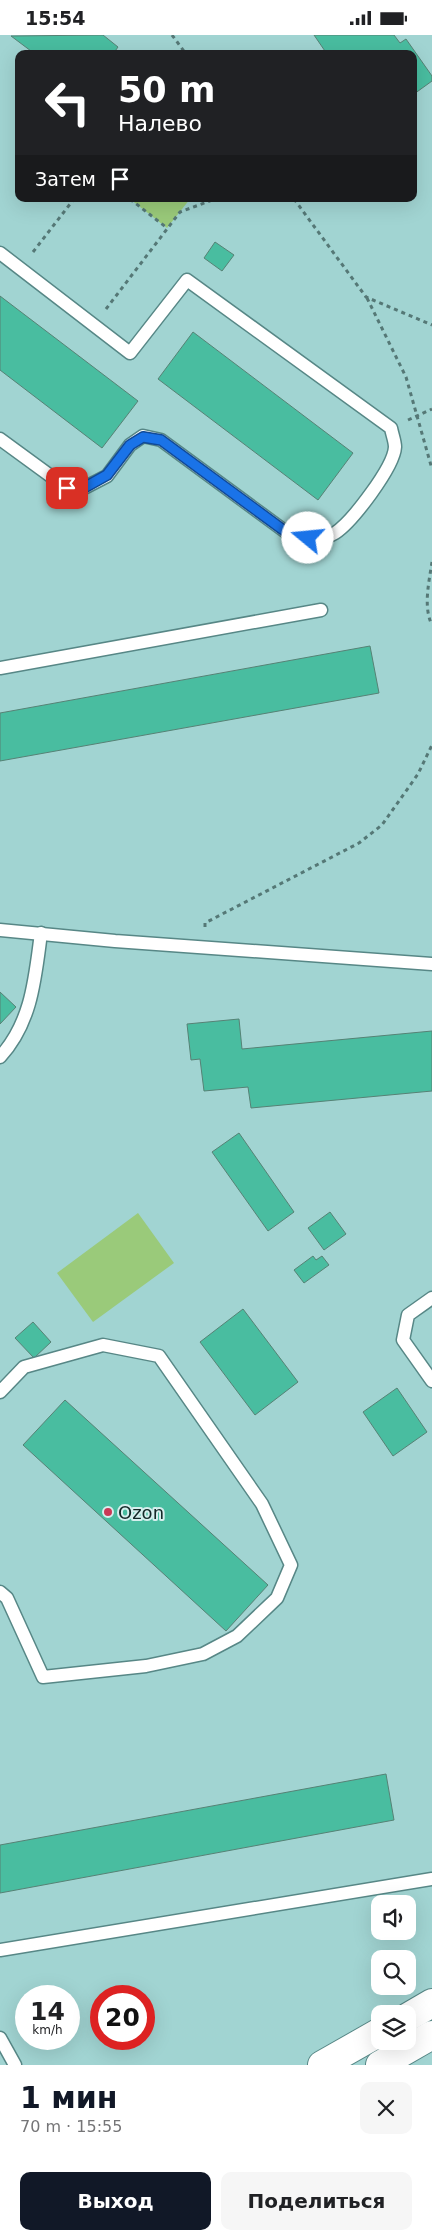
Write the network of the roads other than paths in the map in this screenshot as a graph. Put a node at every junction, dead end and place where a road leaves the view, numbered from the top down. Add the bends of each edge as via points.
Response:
1 (0, 253) edge
2 (0, 439) edge
3 (321, 610) dead end
4 (0, 668) edge
5 (0, 930) edge
6 (40, 933) junction
7 (432, 964) edge
8 (0, 1057) edge
9 (432, 1298) edge
10 (432, 1381) edge
11 (0, 1392) edge
12 (0, 1592) edge
13 (432, 1879) edge
14 (0, 1950) edge
15 (432, 2003) edge
16 (416, 2012) edge
17 (432, 2035) edge
18 (371, 2037) edge
19 (0, 2038) edge
20 (15, 2065) edge
21 (322, 2065) edge
22 (380, 2065) edge

1 - 2 lane via 130,353 187,280 391,428 395,449 383,477 334,533 308,538 286,532 161,440 143,437 130,445 107,475 82,489 67,488
3 - 4 lane
5 - 6 lane
6 - 7 lane
6 - 8 lane via 27,1015
9 - 10 lane via 408,1315 403,1340
11 - 12 lane via 24,1367 103,1345 159,1356 262,1504 291,1565 277,1598 237,1636 203,1654 146,1666 43,1677 7,1599
13 - 14 lane
15 - 16 main road
17 - 22 main road
18 - 21 main road
19 - 20 lane

